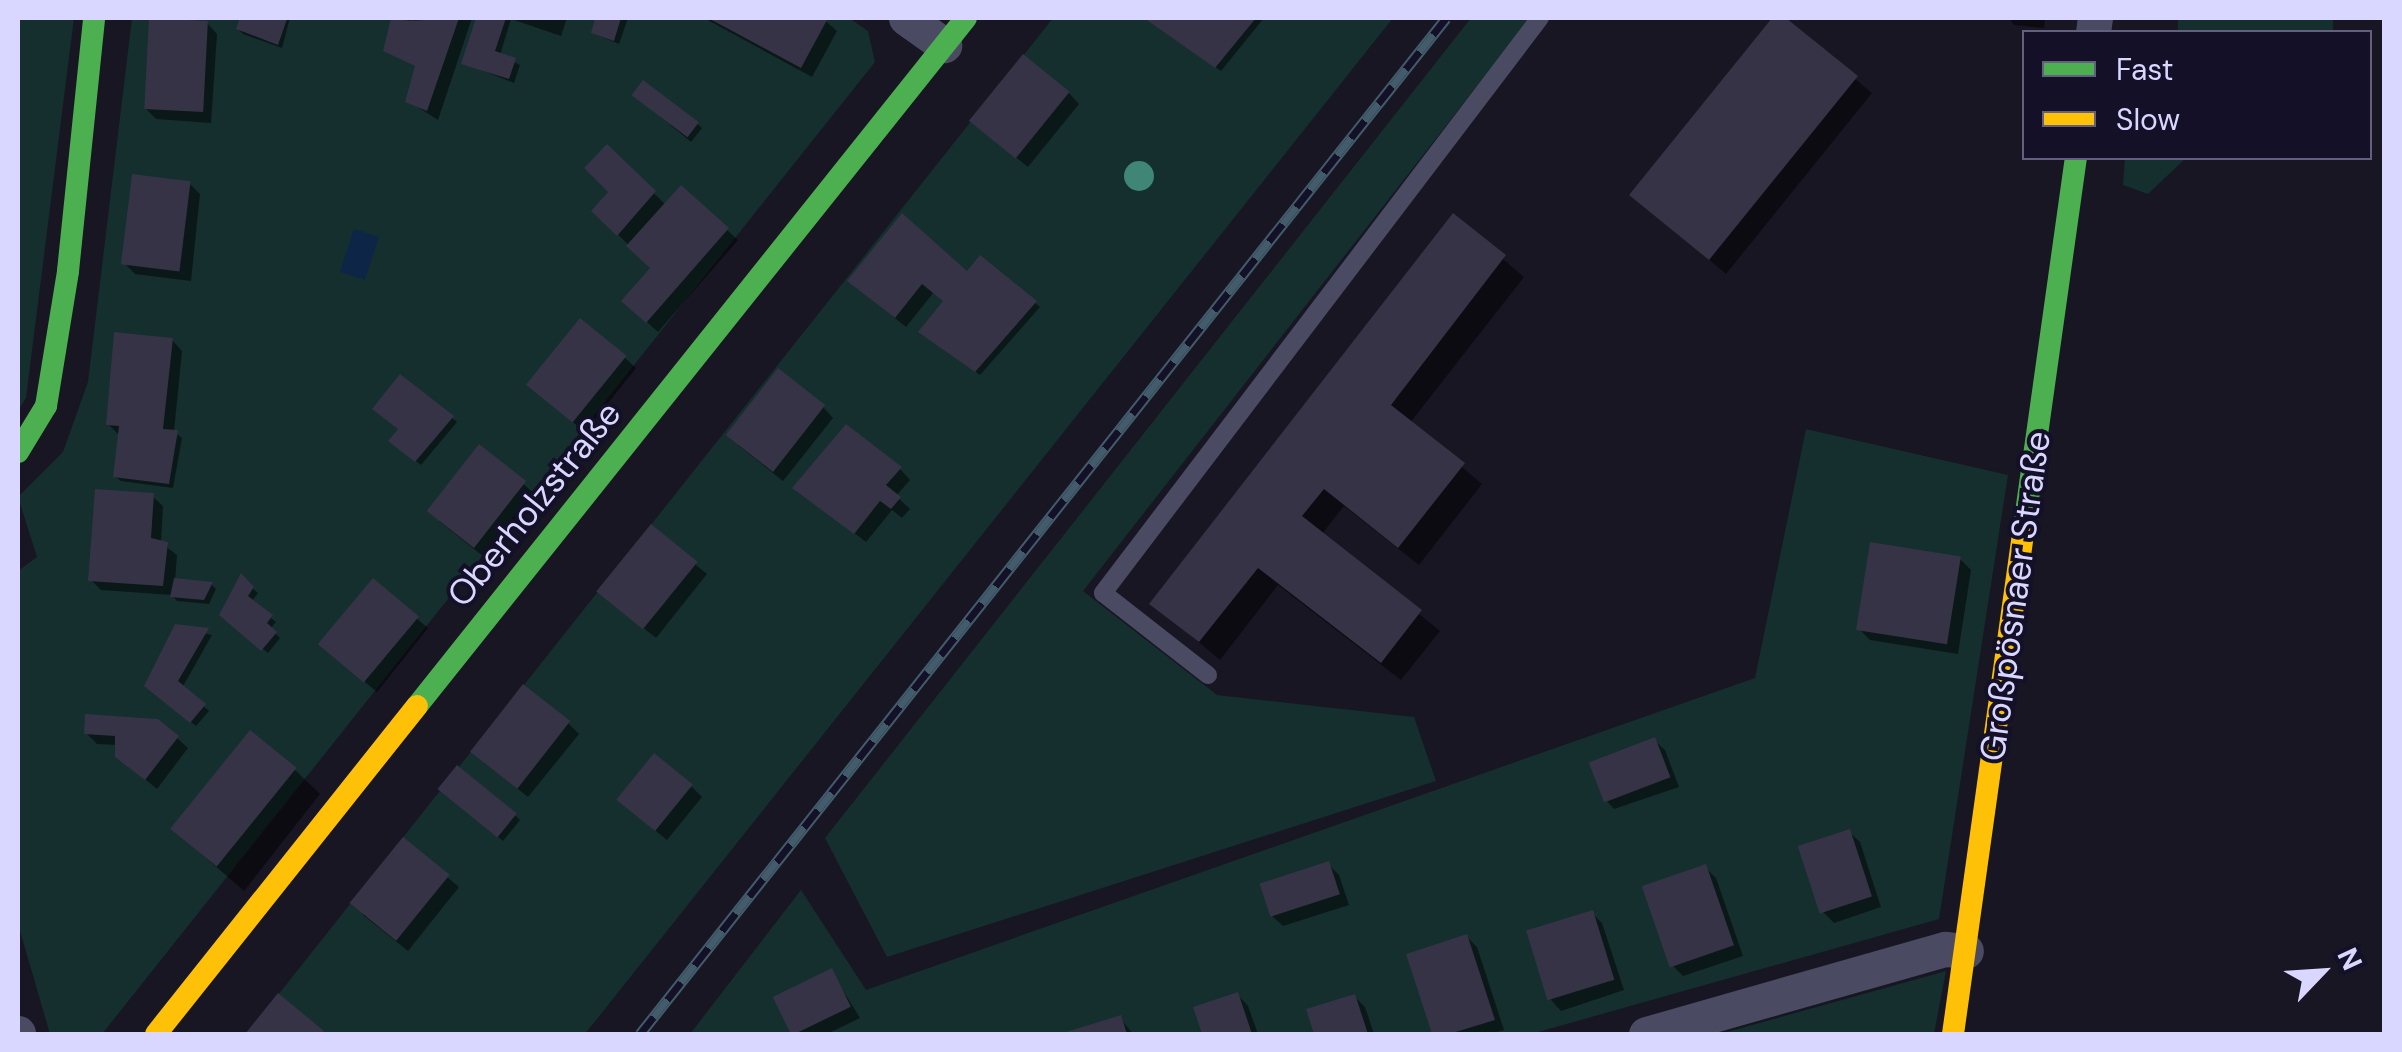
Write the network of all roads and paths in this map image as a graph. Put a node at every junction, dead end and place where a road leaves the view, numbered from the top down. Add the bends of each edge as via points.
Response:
1 (94, 18) edge
2 (906, 18) edge
3 (1540, 18) edge
4 (955, 31) edge
5 (2076, 160) edge
6 (18, 452) edge
7 (1208, 675) dead end
8 (1966, 952) junction
9 (156, 1034) edge
10 (1646, 1034) edge
11 (1954, 1034) edge

1 - 6 street via 68,271 46,406
2 - 4 street
3 - 7 lane via 1103,592
4 - 9 street, Oberholzstraße
5 - 8 street, Großpösnaer Straße
8 - 10 street via 1946,949
8 - 11 street, Großpösnaer Straße

